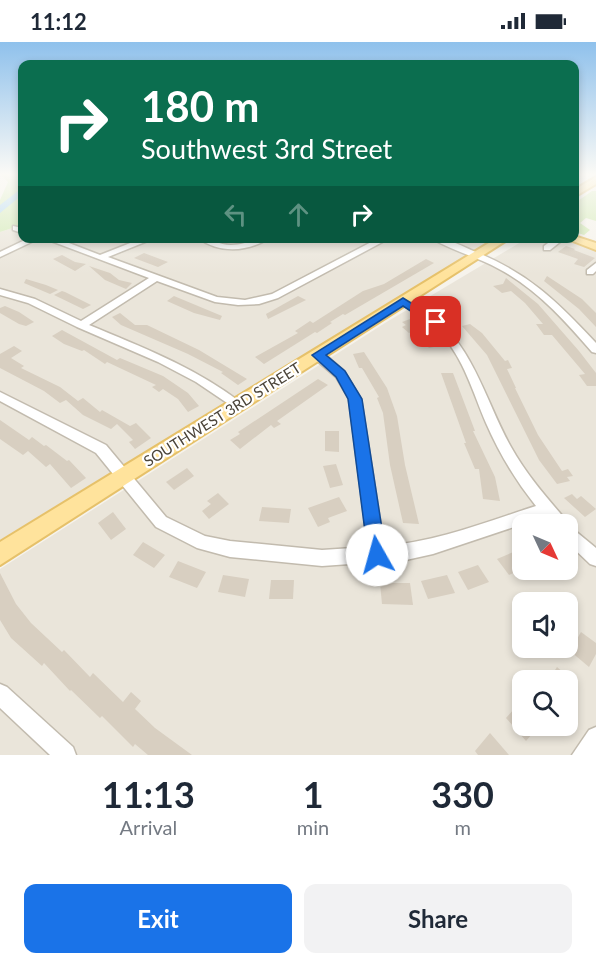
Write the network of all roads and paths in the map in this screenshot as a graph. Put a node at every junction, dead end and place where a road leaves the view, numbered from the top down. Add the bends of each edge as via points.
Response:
1 (579, 241) edge
2 (25, 243) edge
3 (59, 243) edge
4 (138, 243) edge
5 (211, 243) edge
6 (251, 243) edge
7 (377, 243) edge
8 (447, 243) edge
9 (498, 243) edge
10 (554, 243) edge
11 (547, 248) dead end
12 (596, 248) edge
13 (0, 255) edge
14 (478, 256) junction
15 (99, 258) junction
16 (155, 278) junction
17 (0, 292) edge
18 (403, 301) junction
19 (82, 325) junction
20 (596, 350) edge
21 (318, 355) junction
22 (0, 396) edge
23 (236, 405) junction
24 (124, 476) junction
25 (547, 509) junction
26 (551, 514) edge
27 (578, 542) edge
28 (0, 554) edge
29 (377, 555) junction
30 (596, 558) edge
31 (0, 694) edge
32 (596, 737) edge
33 (65, 755) edge
34 (583, 755) edge

1 - 12 main road
2 - 13 street
3 - 15 street
4 - 15 street
5 - 6 street via 233,249
7 - 16 street via 258,303 215,299
8 - 14 street
9 - 14 main road, SOUTHWEST 3RD STREET
10 - 11 street
14 - 18 main road, SOUTHWEST 3RD STREET
14 - 20 street via 515,274 540,293
15 - 16 street
16 - 19 street
17 - 19 street via 23,296
18 - 21 main road, SOUTHWEST 3RD STREET
18 - 25 street via 436,322 463,354 504,448
19 - 23 street via 171,362
21 - 23 main road, SOUTHWEST 3RD STREET
21 - 29 street via 340,374 355,399
22 - 24 street via 101,449
23 - 24 main road, SOUTHWEST 3RD STREET
24 - 28 main road, SOUTHWEST 3RD STREET
24 - 29 street via 161,522 203,543 286,556
25 - 26 street
25 - 29 street via 433,546
27 - 30 street
31 - 33 street
32 - 34 street

